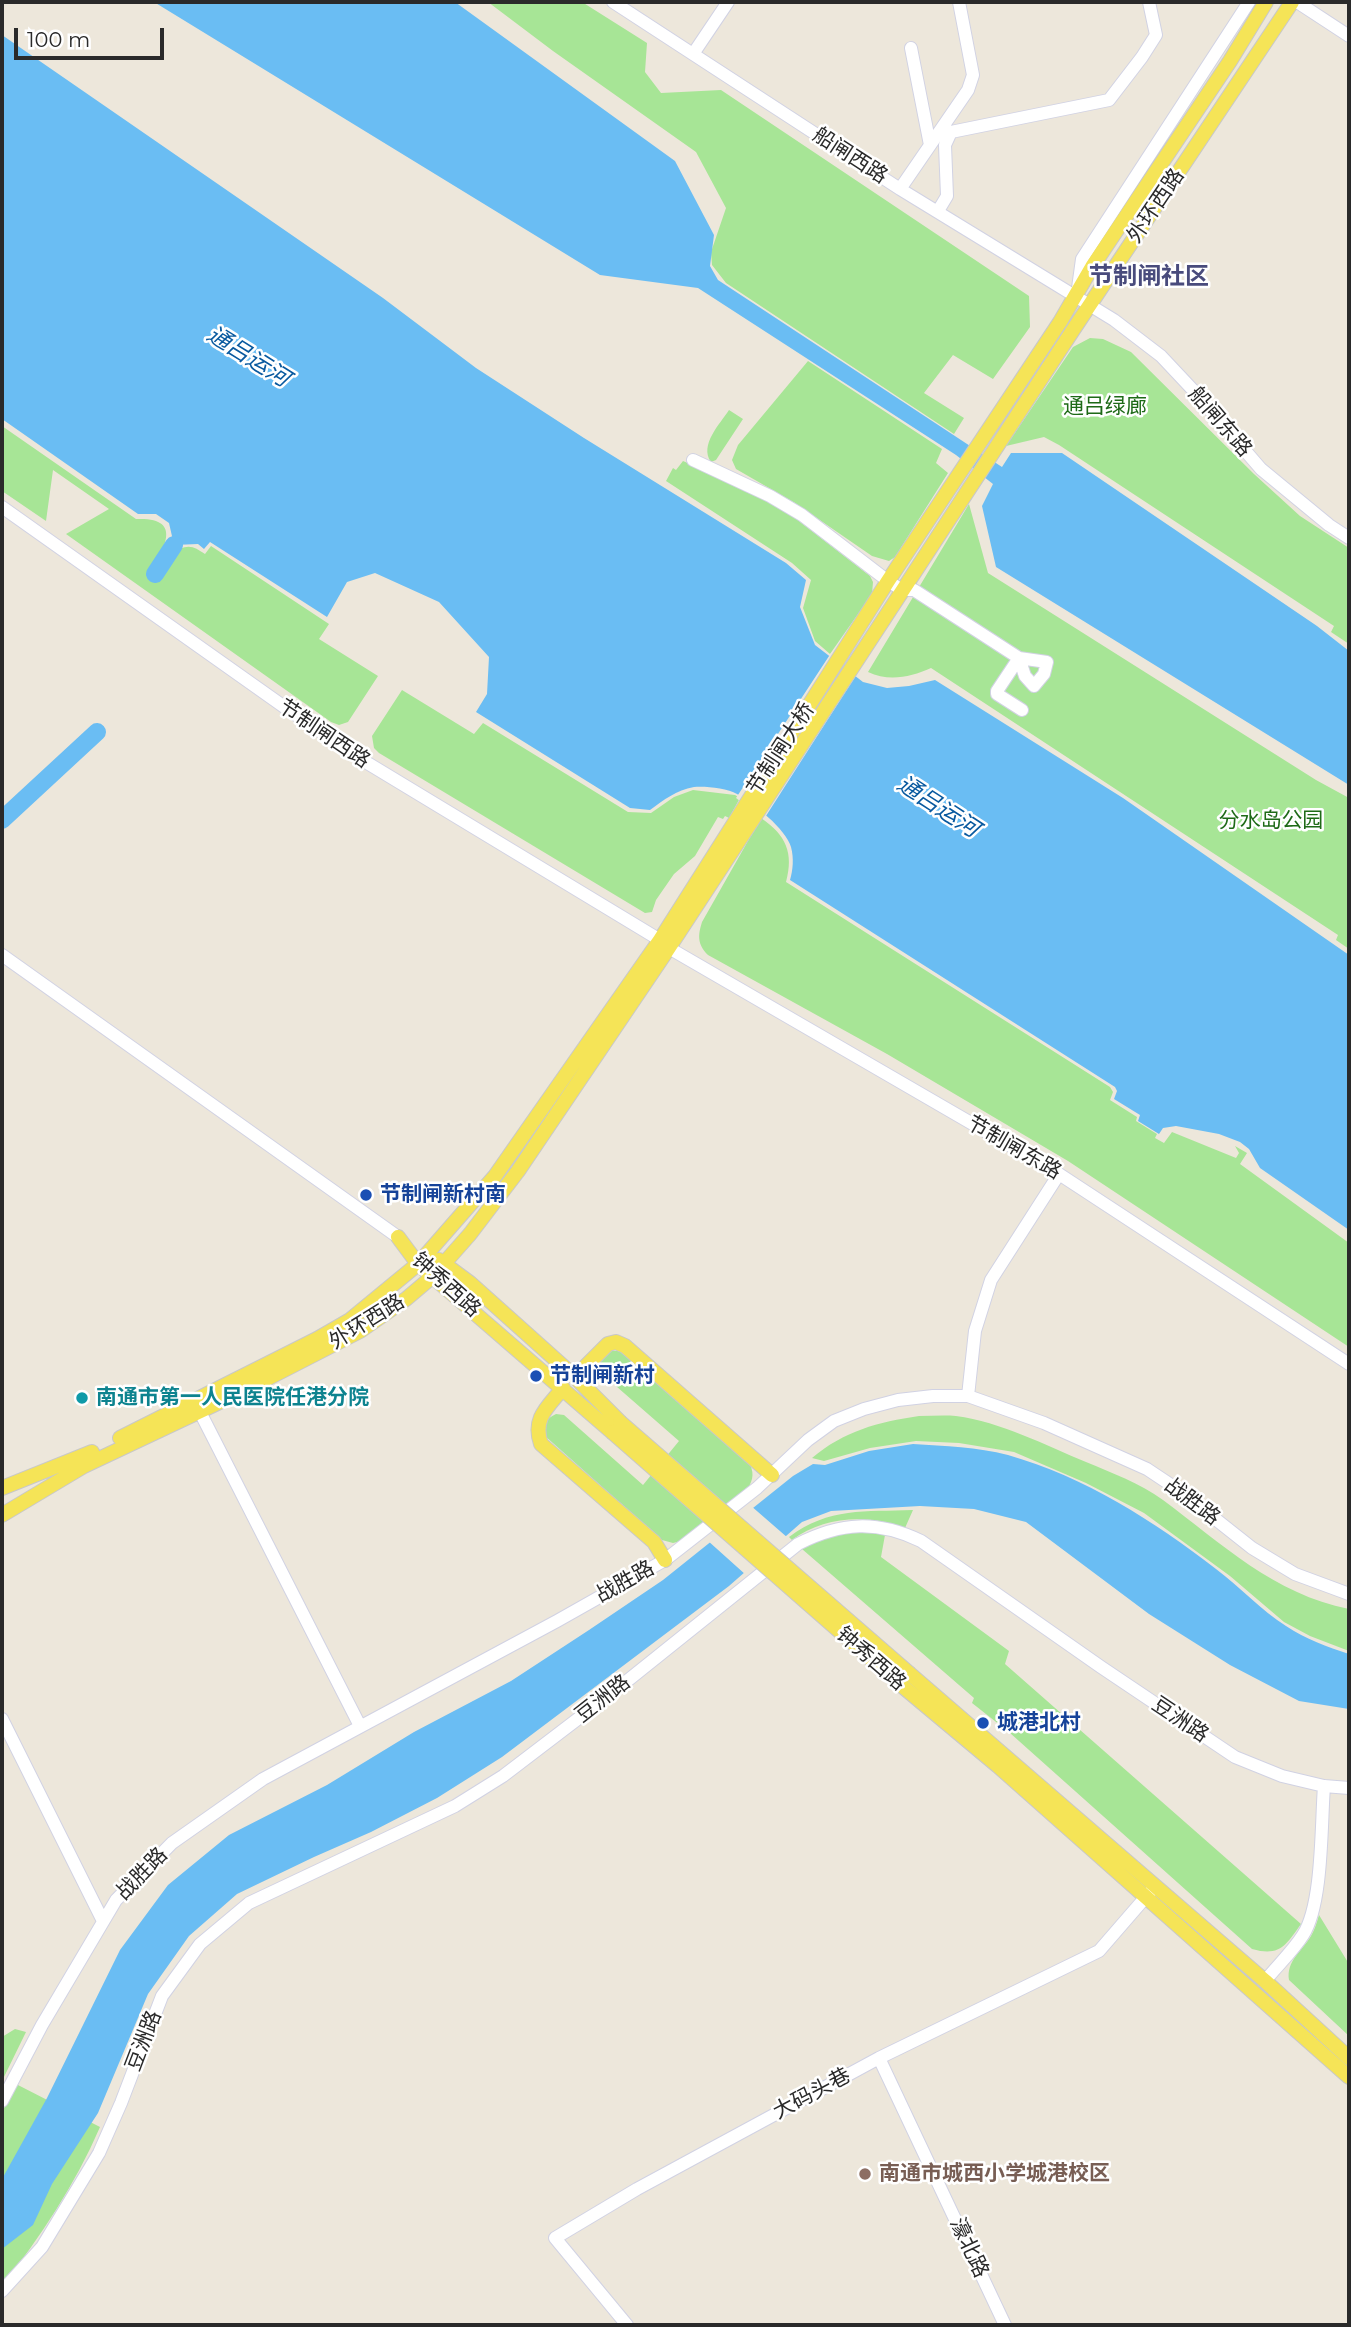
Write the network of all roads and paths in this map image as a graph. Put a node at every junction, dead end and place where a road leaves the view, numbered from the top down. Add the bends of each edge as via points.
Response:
1 (613, 2) edge
2 (728, 2) edge
3 (958, 2) edge
4 (1149, 2) edge
5 (1249, 2) edge
6 (1266, 2) edge
7 (1295, 2) edge
8 (1349, 36) edge
9 (911, 48) dead end
10 (693, 54) junction
11 (930, 145) junction
12 (900, 189) junction
13 (937, 211) junction
14 (1076, 293) junction
15 (1090, 306) junction
16 (693, 460) dead end
17 (2, 507) edge
18 (1349, 537) edge
19 (888, 581) junction
20 (902, 590) junction
21 (1021, 710) dead end
22 (709, 872) junction
23 (664, 944) junction
24 (2, 955) edge
25 (1059, 1174) junction
26 (398, 1237) joint
27 (423, 1259) junction
28 (444, 1264) junction
29 (432, 1277) junction
30 (1349, 1364) edge
31 (575, 1377) junction
32 (563, 1388) junction
33 (968, 1396) junction
34 (200, 1410) junction
35 (616, 1427) junction
36 (83, 1462) junction
37 (772, 1475) junction
38 (2, 1488) edge
39 (2, 1497) edge
40 (2, 1505) edge
41 (2, 1515) edge
42 (665, 1560) junction
43 (1348, 1591) edge
44 (2, 1719) edge
45 (359, 1726) junction
46 (1324, 1786) junction
47 (1349, 1788) edge
48 (1151, 1891) junction
49 (103, 1922) junction
50 (1265, 1981) junction
51 (879, 2058) junction
52 (1349, 2058) edge
53 (1349, 2077) edge
54 (2, 2101) edge
55 (2, 2291) edge
56 (627, 2325) edge
57 (1005, 2325) edge

1 - 10 street, 船闸西路
2 - 10 street
3 - 11 street via 973,75 968,90
4 - 13 street via 1156,34 1110,100 951,132 945,145 947,196
5 - 14 street via 1082,259
6 - 14 main road, 外环西路
7 - 8 street
7 - 15 main road, 外环西路
9 - 11 street
10 - 12 street, 船闸西路
11 - 12 street
12 - 13 street, 船闸西路
13 - 14 street, 船闸西路
14 - 15 street, 船闸西路
14 - 19 main road, 外环西路
15 - 18 street, 船闸东路 via 1161,356 1261,469
15 - 20 main road, 外环西路
16 - 19 street via 802,515
17 - 23 street, 节制闸西路 via 369,764
19 - 20 street
19 - 22 main road, 节制闸大桥
20 - 21 street via 914,590 1019,658 997,694
20 - 22 main road, 节制闸大桥
22 - 23 main road, 外环西路
23 - 25 street, 节制闸东路
23 - 27 main road, 外环西路 via 495,1176
23 - 28 main road, 外环西路 via 519,1171
24 - 26 street, 钟秀西路
25 - 30 street, 节制闸东路
25 - 33 street via 991,1280 975,1331
26 - 27 main road
27 - 28 main road, 钟秀西路
27 - 29 main road, 钟秀西路
27 - 36 main road, 外环西路 via 350,1320
28 - 29 main road, 外环西路
28 - 31 main road, 钟秀西路
29 - 32 main road, 钟秀西路
29 - 34 main road, 外环西路 via 360,1331
31 - 35 main road, 钟秀西路
31 - 37 main road via 608,1344 625,1346
32 - 35 main road, 钟秀西路
32 - 42 main road via 540,1418 537,1432 541,1444 654,1542
33 - 37 street, 战胜路 via 898,1400 834,1421
33 - 43 street, 战胜路 via 1044,1423 1147,1469 1252,1548 1295,1574
34 - 36 main road, 外环西路
34 - 45 street
35 - 48 main road, 钟秀西路, bridge via 998,1766
36 - 38 main road, 外环西路
36 - 39 main road, 外环西路
36 - 40 main road, 外环西路
36 - 41 main road, 外环西路
37 - 42 street, 战胜路
42 - 45 street, 战胜路
44 - 49 street
45 - 49 street, 战胜路 via 263,1779 172,1843 116,1900
46 - 47 street, 豆洲路
46 - 50 street via 1311,1918 1303,1936
46 - 55 street, 豆洲路 via 1282,1776 1236,1757 921,1541 882,1527 819,1533 798,1544 503,1776 455,1806 248,1903 200,1944 162,1996 99,2152 42,2247
48 - 50 main road, 钟秀西路
48 - 51 street, 大码头巷 via 1099,1951
48 - 53 main road, 钟秀西路
49 - 54 street, 战胜路
50 - 52 main road, 钟秀西路
51 - 56 street, 大码头巷 via 555,2238
51 - 57 street, 濠北路

